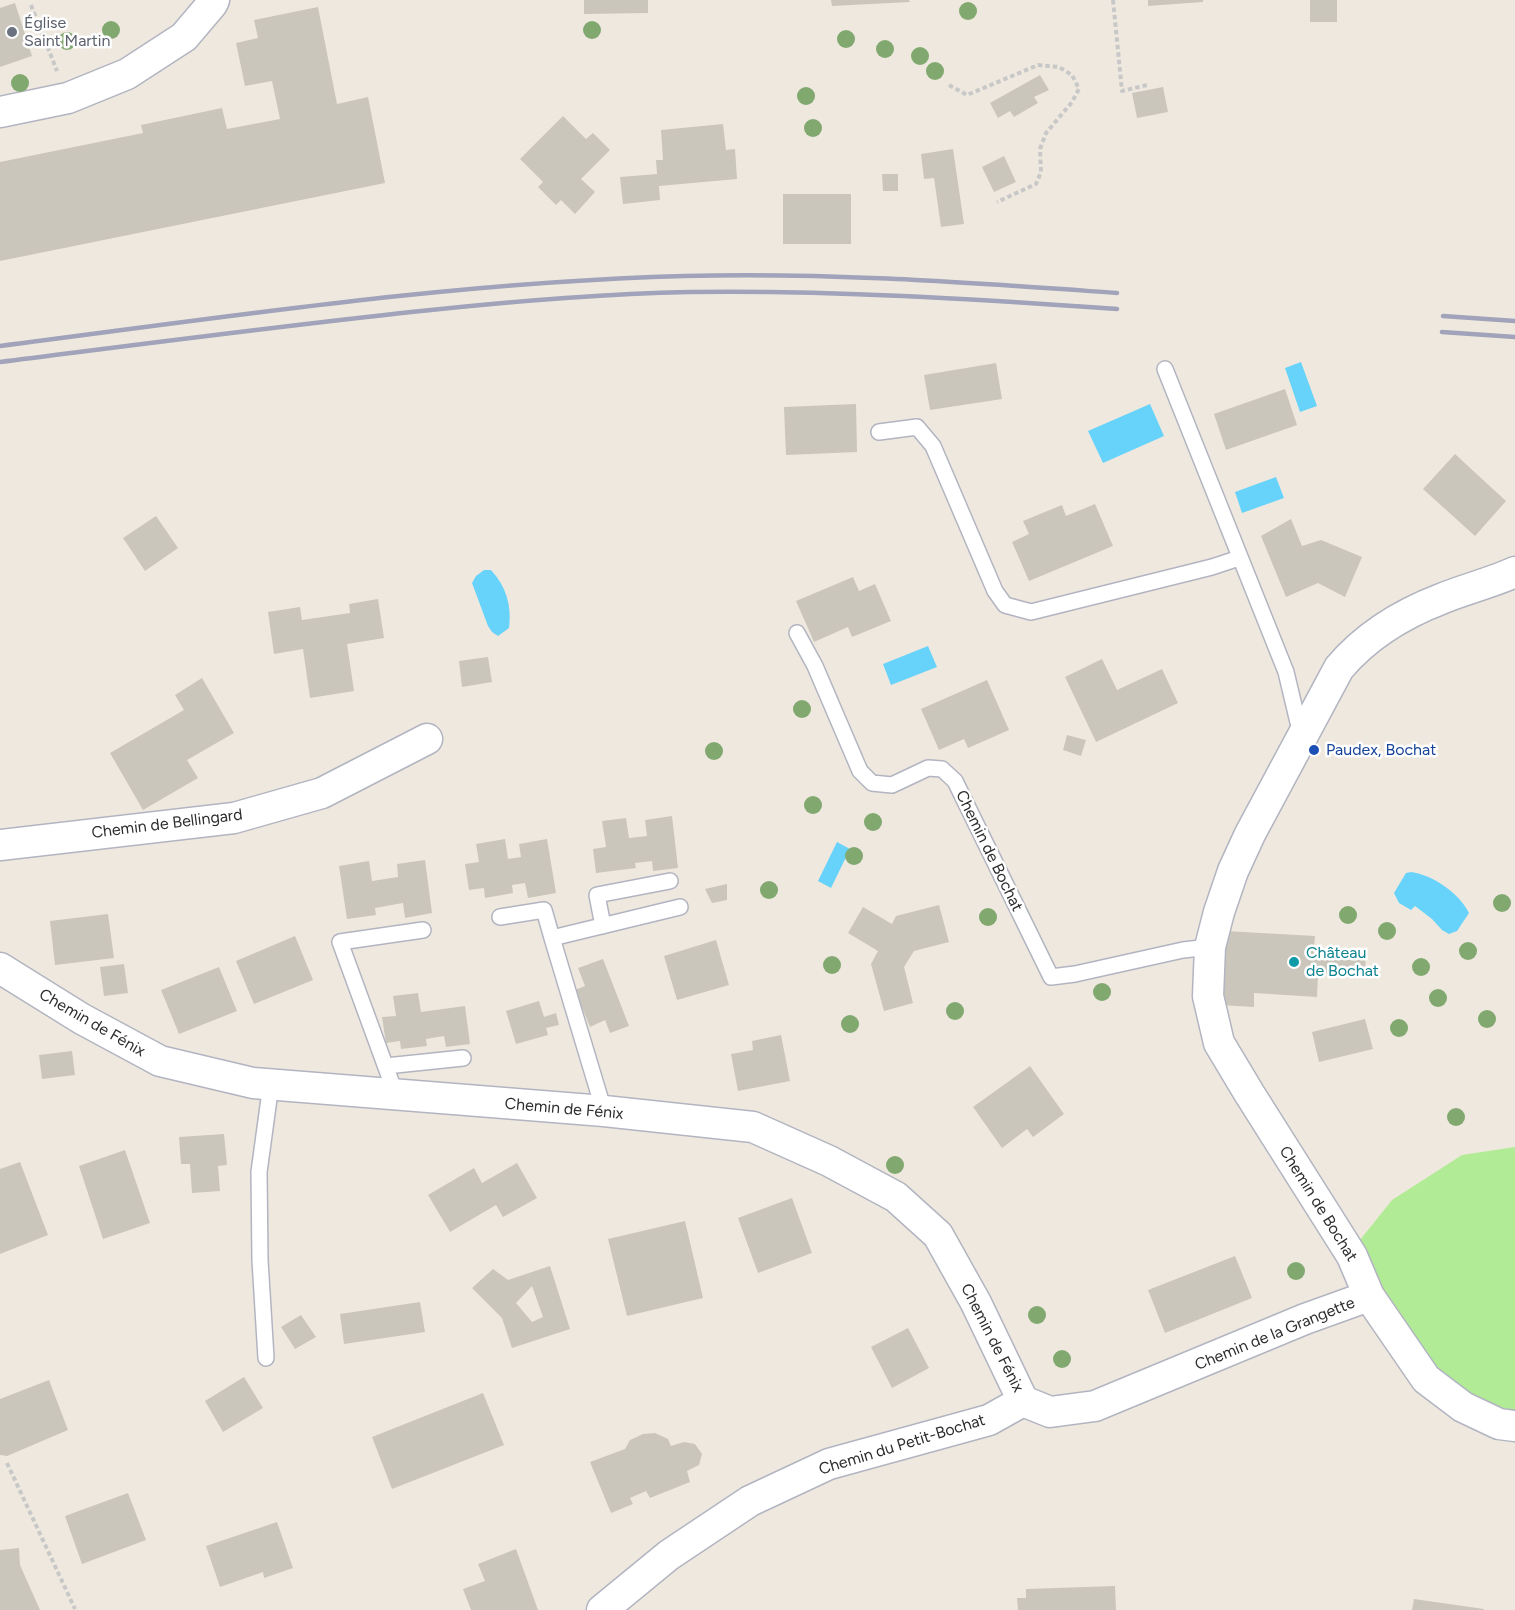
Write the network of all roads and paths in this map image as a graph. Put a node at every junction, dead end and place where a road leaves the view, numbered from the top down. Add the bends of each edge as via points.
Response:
1 (214, 0) edge
2 (1113, 0) edge
3 (31, 5) dead end
4 (1147, 85) dead end
5 (949, 86) dead end
6 (68, 98) junction
7 (0, 112) edge
8 (997, 202) dead end
9 (1165, 369) dead end
10 (879, 432) dead end
11 (1239, 558) junction
12 (1515, 572) edge
13 (797, 633) dead end
14 (1302, 738) junction
15 (427, 739) dead end
16 (0, 845) edge
17 (670, 881) dead end
18 (680, 907) dead end
19 (500, 917) dead end
20 (603, 926) junction
21 (423, 930) dead end
22 (552, 938) junction
23 (1210, 947) junction
24 (0, 968) edge
25 (463, 1058) dead end
26 (386, 1066) junction
27 (271, 1084) junction
28 (396, 1095) junction
29 (604, 1112) junction
30 (1369, 1296) junction
31 (266, 1358) dead end
32 (1023, 1401) junction
33 (1515, 1426) edge
34 (7, 1463) dead end
35 (75, 1609) edge
36 (602, 1610) edge

1 - 6 street via 184,38 127,74
2 - 4 path via 1122,91
3 - 6 path
5 - 8 path via 967,95 1038,65 1059,67 1072,75 1079,89 1046,132 1036,184
6 - 7 street
9 - 11 lane
10 - 11 lane via 917,427 933,446 995,591 1005,605 1031,612
11 - 14 lane via 1286,672
12 - 14 street, Chemin de Bochat via 1441,599 1380,630 1339,668
13 - 23 lane, Chemin de Bochat via 860,771 872,783 892,785 928,768 942,769 955,781 1051,977
14 - 23 street, Chemin de Bochat via 1233,871
15 - 16 street, Chemin de Bellingard via 322,793 234,818
17 - 20 lane via 597,895
18 - 20 lane
19 - 22 lane via 544,910
20 - 22 lane
21 - 26 lane via 340,942
22 - 29 lane
23 - 30 street, Chemin de Bochat via 1208,996 1219,1043 1352,1256
24 - 27 street, Chemin de Fénix via 160,1061
25 - 26 lane
26 - 28 lane
27 - 28 street, Chemin de Fénix
27 - 31 lane via 259,1172
28 - 29 street, Chemin de Fénix
29 - 32 street, Chemin de Fénix via 753,1127 830,1161 896,1197 938,1235
30 - 32 street, Chemin de la Grangette via 1095,1406 1050,1412
30 - 33 street, Chemin de la Grangette via 1426,1379 1463,1407 1498,1424
32 - 36 street, Chemin du Petit-Bochat via 989,1420 830,1464 750,1501 669,1555
34 - 35 path

